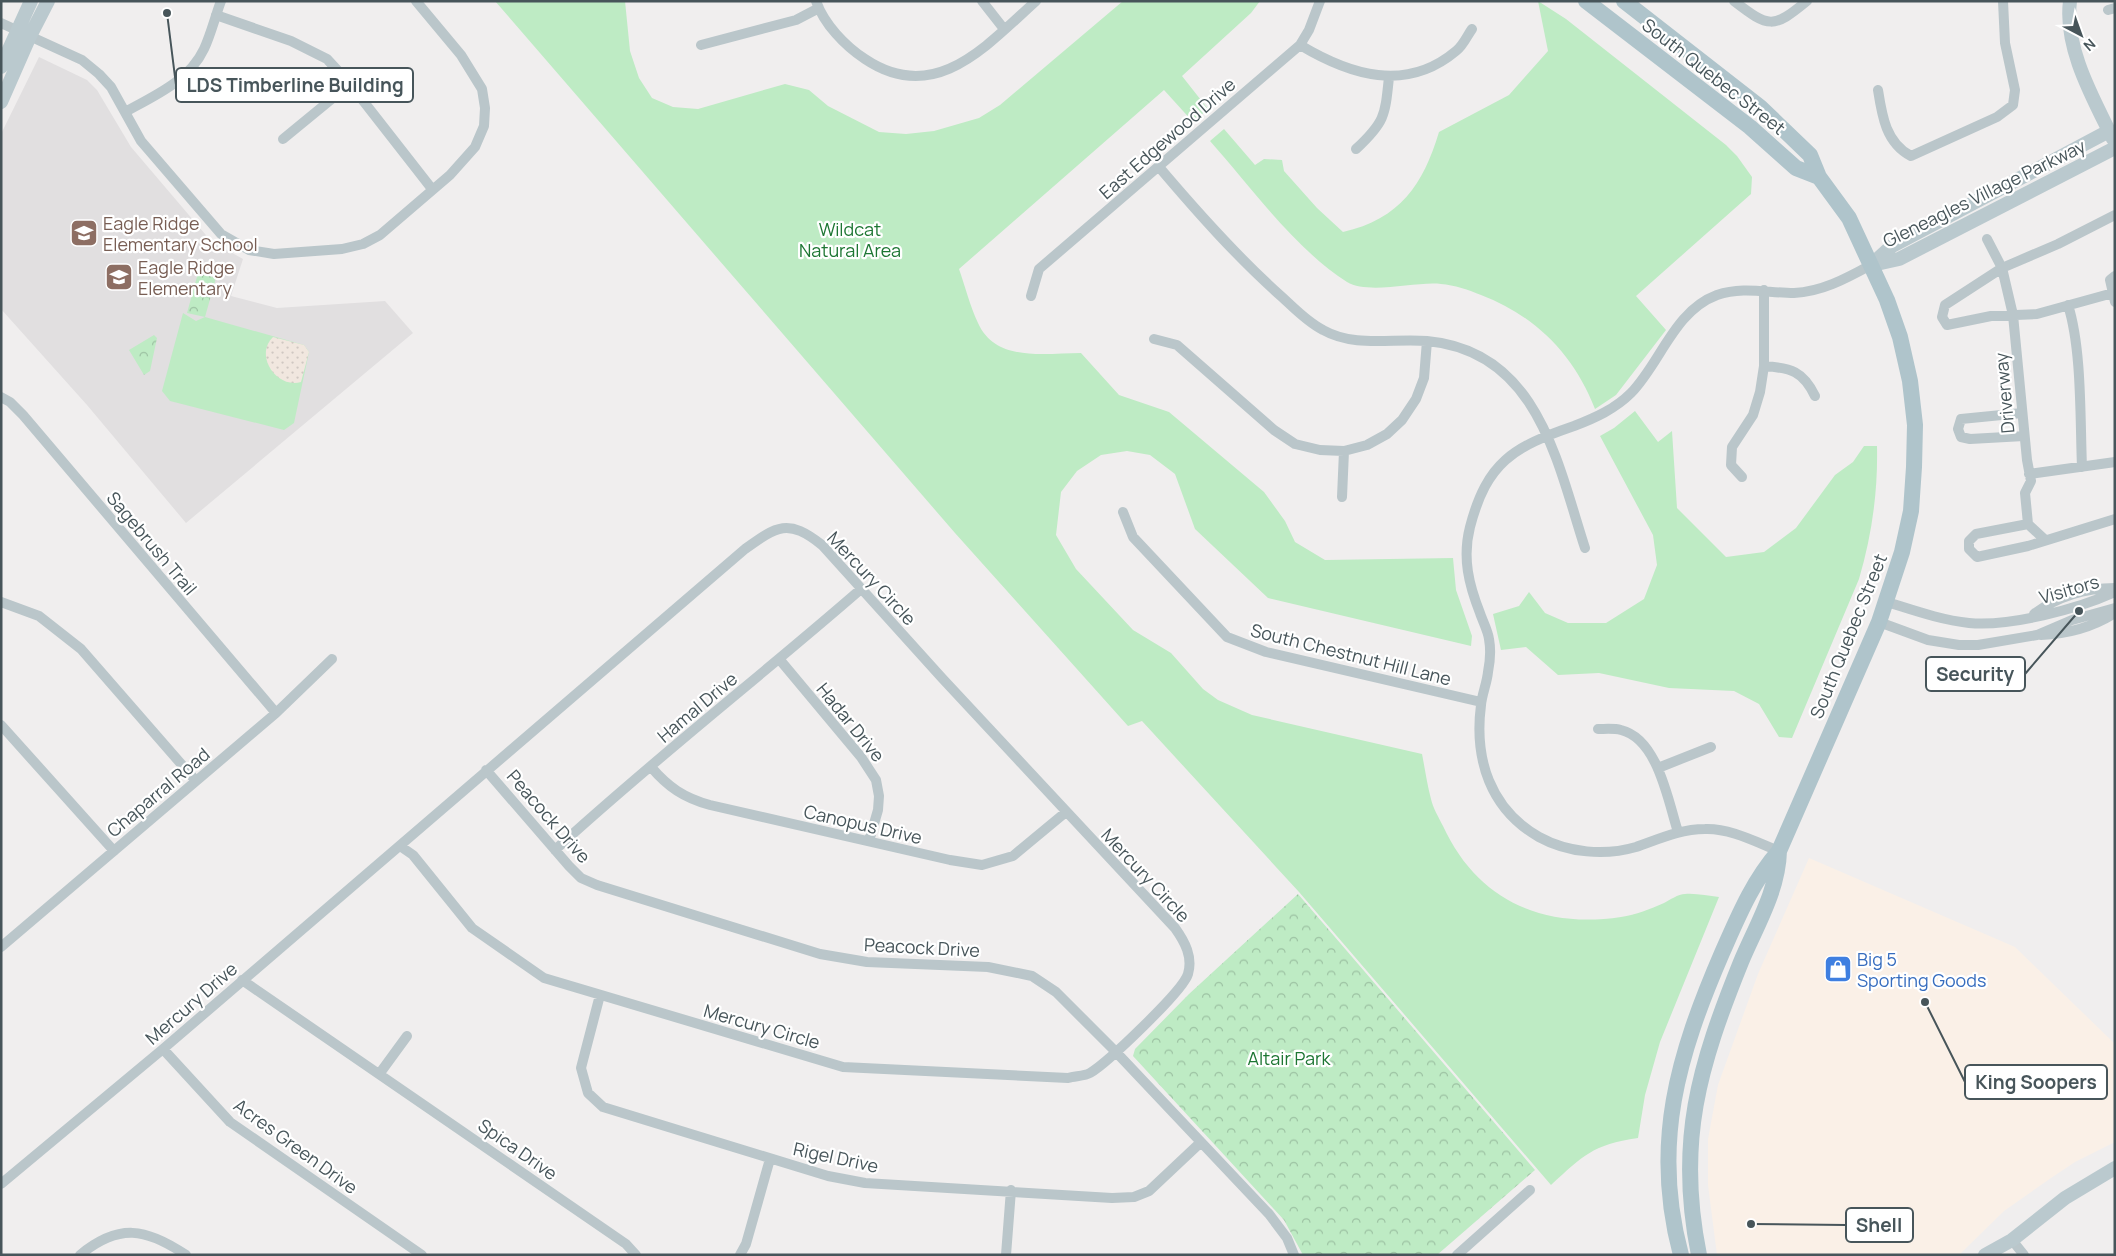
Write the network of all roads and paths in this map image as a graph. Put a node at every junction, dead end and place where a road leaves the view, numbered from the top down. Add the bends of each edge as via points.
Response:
1 (31, 1) edge
2 (48, 1) edge
3 (221, 1) edge
4 (416, 1) edge
5 (982, 1) edge
6 (1036, 1) edge
7 (1320, 1) edge
8 (1586, 1) edge
9 (1624, 1) edge
10 (1734, 1) edge
11 (1807, 1) edge
12 (2002, 1) edge
13 (2070, 1) edge
14 (818, 5) edge
15 (216, 14) junction
16 (1, 23) edge
17 (1004, 29) junction
18 (1472, 29) dead end
19 (23, 34) junction
20 (701, 45) dead end
21 (1300, 45) junction
22 (1, 67) edge
23 (1389, 77) junction
24 (350, 84) junction
25 (1878, 90) dead end
26 (2092, 92) junction
27 (1, 102) edge
28 (125, 112) junction
29 (2113, 134) edge
30 (283, 138) dead end
31 (2115, 148) edge
32 (1356, 149) dead end
33 (2067, 153) junction
34 (1159, 168) junction
35 (1819, 177) junction
36 (432, 189) junction
37 (2115, 215) edge
38 (1987, 240) dead end
39 (1871, 266) junction
40 (2002, 268) junction
41 (2115, 276) edge
42 (1764, 290) junction
43 (1031, 296) dead end
44 (2114, 297) edge
45 (2068, 305) junction
46 (2013, 315) junction
47 (1154, 339) dead end
48 (1427, 341) junction
49 (1764, 366) junction
50 (1815, 396) dead end
51 (1, 397) edge
52 (2022, 413) junction
53 (1549, 435) junction
54 (2024, 436) junction
55 (1344, 450) junction
56 (2115, 462) edge
57 (2082, 467) junction
58 (2029, 474) junction
59 (1742, 477) dead end
60 (1342, 497) dead end
61 (1124, 512) dead end
62 (2115, 519) edge
63 (2028, 524) junction
64 (2044, 540) junction
65 (1585, 548) dead end
66 (861, 589) junction
67 (2115, 590) edge
68 (1, 602) edge
69 (1887, 602) junction
70 (2115, 608) edge
71 (2115, 613) edge
72 (1879, 622) junction
73 (2038, 635) junction
74 (332, 659) dead end
75 (780, 660) junction
76 (1481, 702) junction
77 (276, 713) junction
78 (1, 724) edge
79 (1598, 730) dead end
80 (1711, 747) dead end
81 (651, 767) junction
82 (1658, 768) junction
83 (486, 770) junction
84 (196, 781) junction
85 (1066, 812) junction
86 (1678, 832) junction
87 (869, 841) junction
88 (400, 846) junction
89 (555, 850) junction
90 (114, 851) junction
91 (1779, 851) junction
92 (1, 947) edge
93 (242, 980) junction
94 (600, 995) junction
95 (407, 1036) dead end
96 (163, 1049) junction
97 (1115, 1052) junction
98 (380, 1073) junction
99 (1200, 1143) junction
100 (770, 1159) junction
101 (2115, 1168) edge
102 (1, 1184) edge
103 (1011, 1190) junction
104 (1530, 1190) dead end
105 (2012, 1240) junction
106 (80, 1255) edge
107 (186, 1255) edge
108 (422, 1255) edge
109 (636, 1255) edge
110 (740, 1255) edge
111 (1006, 1255) edge
112 (1294, 1255) edge
113 (1457, 1255) edge
114 (1681, 1255) edge
115 (1700, 1255) edge
116 (1985, 1255) edge
117 (2002, 1255) edge
118 (2024, 1255) edge

1 - 19 street
2 - 19 street
3 - 15 street
4 - 36 street via 473,72 482,89 485,108 484,126 475,147 450,175
5 - 17 street
6 - 17 street
7 - 21 street, East Edgewood Drive
8 - 35 main road, South Quebec Street via 1750,127 1796,168
9 - 35 main road, South Quebec Street via 1781,125 1810,155
10 - 11 street via 1765,22 1776,23
12 - 25 street via 2005,43 2015,90 2014,105 1997,117 1910,156 1900,150 1891,138 1882,116
13 - 26 street, Gleneagles Village Parkway via 2070,36
14 - 17 street via 838,36 855,53 880,70 899,76 941,73 961,64
14 - 20 street via 796,20
15 - 24 street via 315,52 327,59
15 - 28 street via 204,48 184,76
16 - 19 street
18 - 23 street via 1458,50 1435,66
19 - 22 street
19 - 27 street
19 - 28 street via 82,60 111,87
21 - 23 street via 1344,68
21 - 34 street, East Edgewood Drive
23 - 32 street via 1385,115 1377,129
24 - 30 street
24 - 36 street
26 - 29 street, Gleneagles Village Parkway
26 - 33 street via 2099,123 2096,132
28 - 36 street via 141,141 213,226 230,241 249,250 274,254 342,249 363,244 380,235
29 - 33 street, Gleneagles Village Parkway
31 - 39 street, Gleneagles Village Parkway via 1900,260
33 - 39 street, Gleneagles Village Parkway via 1892,246
34 - 43 street, East Edgewood Drive via 1039,269
34 - 48 street via 1244,263 1322,330 1359,341
35 - 39 main road, South Quebec Street via 1849,218
37 - 40 street
38 - 40 street, Driverway
39 - 42 street via 1837,283 1811,291
39 - 69 main road, South Quebec Street via 1900,337 1910,381 1914,425 1910,511
40 - 46 street, Driverway
40 - 46 street via 1945,305 1942,317 1947,324
41 - 44 street via 2110,280
42 - 49 street
42 - 53 street via 1739,289 1715,295 1694,308 1632,392 1613,409
44 - 45 street
45 - 46 street via 2037,314
45 - 57 street via 2076,346
46 - 52 street, Driverway
47 - 55 street via 1177,345 1274,430 1295,444 1320,450
48 - 53 street via 1454,346 1493,364 1524,393
48 - 55 street via 1424,378 1416,399 1402,420 1387,434 1367,445
49 - 50 street via 1796,371
49 - 59 street via 1753,415 1732,447 1731,465
51 - 77 street, Sagebrush Trail via 23,416
52 - 54 street, Driverway
52 - 54 street via 1961,419 1958,429 1961,437 1970,439
53 - 65 street
53 - 76 street via 1522,446 1502,463 1485,484 1469,530 1466,557 1470,585 1489,639 1489,665
54 - 58 street, Driverway
55 - 60 street
56 - 57 street
57 - 58 street
58 - 63 street, Driverway via 2031,481 2025,493
61 - 76 street, South Chestnut Hill Lane via 1133,537 1227,638 1266,652
62 - 64 street
63 - 64 street
63 - 64 street via 1976,534 1969,540 1969,549 1977,557
66 - 75 street, Hamal Drive
66 - 83 street, Mercury Circle via 808,534 793,528 771,530
66 - 85 street, Mercury Circle
67 - 69 street via 2096,588 2059,599 2032,616 1993,624 1942,618
68 - 84 street via 39,616 81,649
69 - 72 main road, South Quebec Street
70 - 73 street, Visitors via 2064,623
71 - 73 street via 2077,629
72 - 73 street via 1928,640 1959,645 1996,644
72 - 91 main road, South Quebec Street
74 - 77 street, Chaparral Road
75 - 81 street, Hamal Drive
75 - 87 street, Hadar Drive via 876,780 880,796
76 - 86 street via 1478,743 1484,769 1494,792 1524,828 1561,846 1596,852 1634,848
77 - 84 street, Chaparral Road
78 - 90 street
79 - 82 street via 1620,729 1635,735
80 - 82 street
81 - 87 street, Canopus Drive via 663,782 691,800
81 - 89 street, Hamal Drive via 610,799
82 - 86 street
83 - 88 street, Mercury Circle
83 - 89 street, Peacock Drive
84 - 90 street, Chaparral Road
85 - 87 street, Canopus Drive via 1012,856 982,865
85 - 97 street, Mercury Circle via 1175,928 1186,944 1188,975
86 - 91 street via 1718,829
88 - 93 street, Mercury Drive
88 - 94 street, Mercury Circle via 413,855 472,928 501,950 544,978
89 - 97 street, Peacock Drive via 581,878 597,885 820,954 867,962 988,967 1032,976 1056,992
90 - 92 street, Chaparral Road
91 - 114 main road, South Quebec Street via 1760,874 1744,902 1683,1054 1677,1079 1668,1162 1675,1233
91 - 115 main road, South Quebec Street via 1768,901 1719,1016 1699,1079 1692,1125 1690,1176
93 - 96 street, Mercury Drive
93 - 98 street, Spica Drive
94 - 97 street, Mercury Circle via 844,1067 1068,1078 1090,1073
94 - 100 street, Rigel Drive via 581,1068 588,1093 603,1107
95 - 98 street
96 - 102 street, Mercury Drive
96 - 108 street, Acres Green Drive via 230,1122
97 - 99 street, Peacock Drive
98 - 109 street, Spica Drive via 626,1244
99 - 103 street, Rigel Drive via 1149,1191 1134,1197
99 - 112 street, Peacock Drive via 1269,1214
100 - 103 street, Rigel Drive via 865,1183
100 - 110 street
101 - 105 street via 2065,1198
103 - 111 street
104 - 113 street
105 - 116 street
105 - 117 street
105 - 118 street
106 - 107 street via 99,1241 135,1231 152,1235

